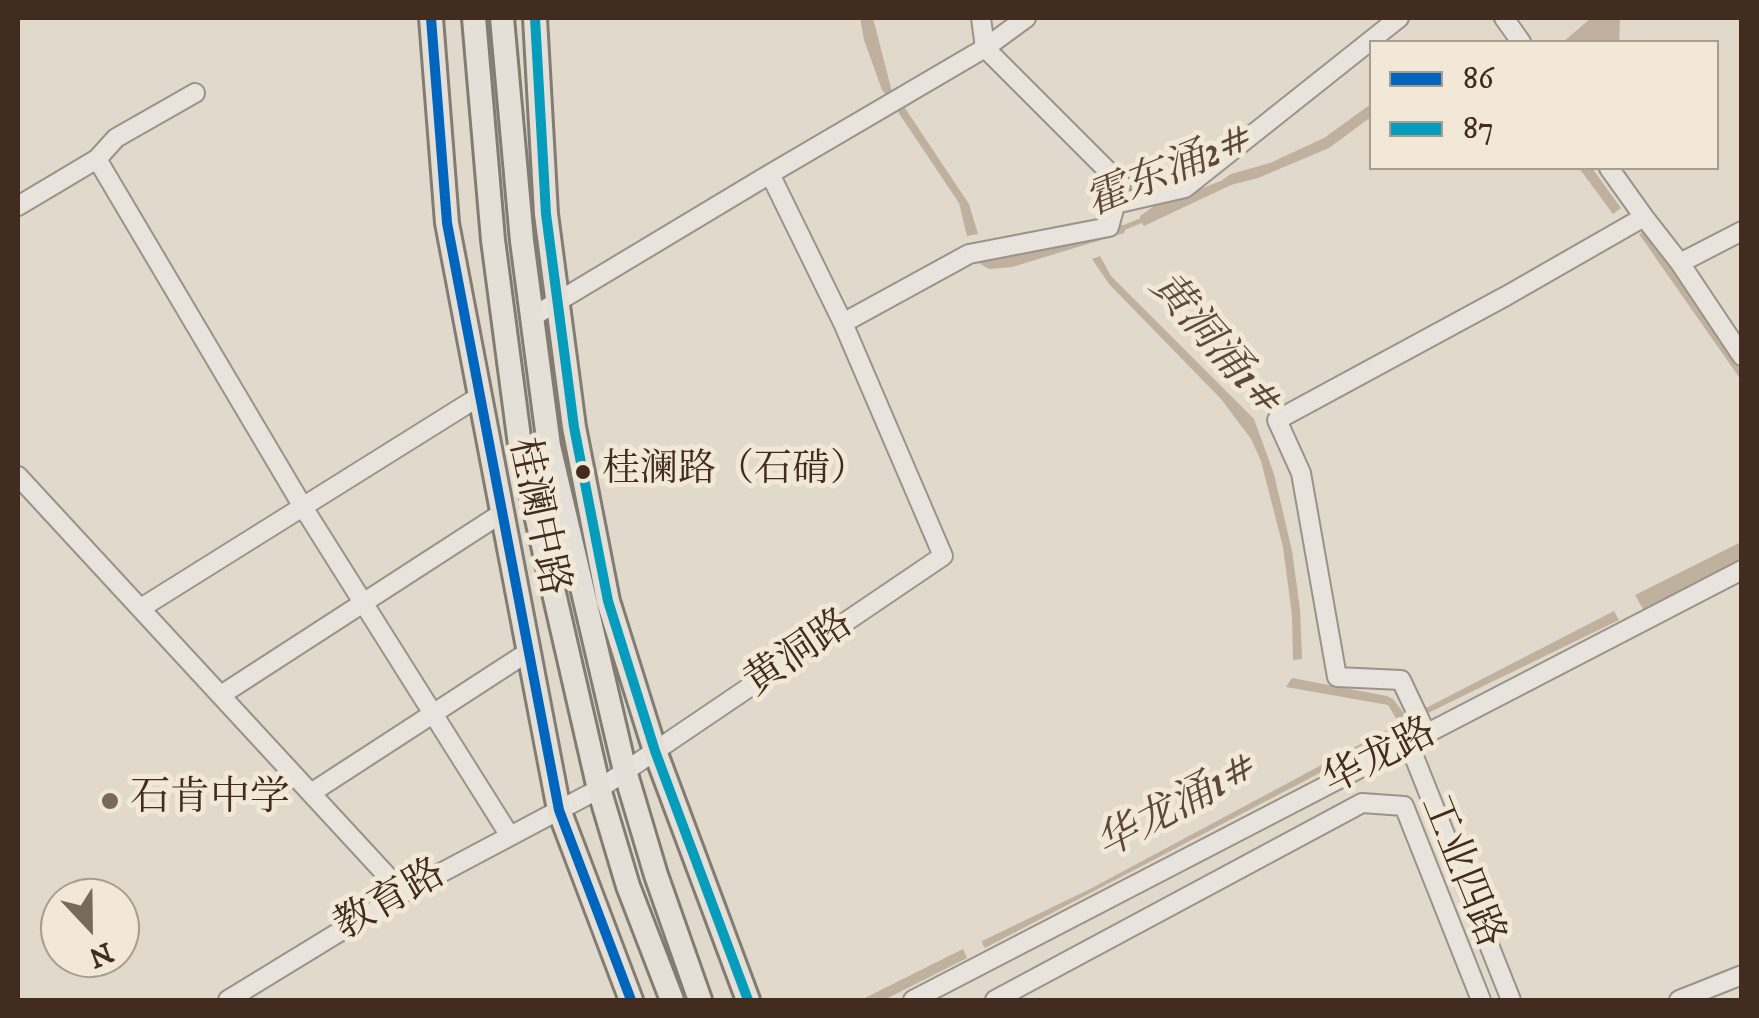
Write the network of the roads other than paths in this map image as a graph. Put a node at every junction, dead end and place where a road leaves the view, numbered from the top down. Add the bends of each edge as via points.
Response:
1 (430, 18) edge
2 (474, 18) edge
3 (502, 18) edge
4 (535, 18) edge
5 (981, 18) edge
6 (1026, 18) edge
7 (1399, 18) edge
8 (1504, 18) edge
9 (1371, 40) edge
10 (1520, 40) edge
11 (1369, 42) edge
12 (985, 48) junction
13 (195, 94) dead end
14 (97, 159) junction
15 (1610, 170) edge
16 (770, 174) junction
17 (1115, 204) junction
18 (18, 206) edge
19 (1644, 218) junction
20 (1742, 231) edge
21 (1680, 263) junction
22 (558, 301) junction
23 (532, 317) junction
24 (844, 322) junction
25 (1742, 356) edge
26 (480, 396) junction
27 (523, 462) junction
28 (18, 476) edge
29 (304, 506) junction
30 (502, 514) junction
31 (1742, 570) edge
32 (364, 603) junction
33 (142, 608) junction
34 (528, 652) junction
35 (221, 695) junction
36 (434, 714) junction
37 (1428, 735) junction
38 (1410, 744) junction
39 (656, 751) junction
40 (624, 771) junction
41 (598, 789) junction
42 (311, 793) junction
43 (1295, 804) junction
44 (558, 810) junction
45 (1310, 832) junction
46 (510, 836) junction
47 (403, 893) junction
48 (1742, 975) edge
49 (240, 997) edge
50 (922, 998) edge
51 (631, 1000) edge
52 (672, 1000) edge
53 (700, 1000) edge
54 (748, 1000) edge
55 (996, 1000) edge
56 (1482, 1000) edge
57 (1511, 1000) edge
58 (1679, 1000) edge

1 - 26 main road via 447,223
2 - 27 main road, 桂澜中路 via 493,240
3 - 23 main road, 桂澜中路
4 - 22 main road
5 - 12 street
6 - 12 street
7 - 9 street
8 - 10 street
11 - 17 street via 1185,188
12 - 16 street
12 - 17 street via 1121,184
13 - 14 street via 116,138
14 - 18 street
14 - 29 street
15 - 19 street
16 - 22 street
16 - 24 street
17 - 24 street via 1109,227 969,254
19 - 21 street
19 - 37 street via 1277,420 1301,473 1337,677 1401,680
20 - 21 street
21 - 25 street
22 - 23 street
22 - 39 main road via 608,601
23 - 40 main road, 桂澜中路 via 550,446
24 - 39 street, 黄洞路 via 942,556
26 - 27 main road
26 - 29 street
26 - 30 main road
27 - 41 main road, 桂澜中路
28 - 33 street
29 - 32 street
29 - 33 street
30 - 32 street
30 - 34 main road
31 - 37 street, 华龙路
32 - 35 street
32 - 36 street
33 - 35 street
34 - 36 street
34 - 44 main road
35 - 42 street
36 - 42 street
36 - 46 street
37 - 38 street, 华龙路
38 - 43 street, 华龙路
38 - 57 street, 工业四路
39 - 40 street, 黄洞路
39 - 54 main road
40 - 41 street, 黄洞路
40 - 53 main road, 桂澜中路
41 - 44 street, 教育路
41 - 52 main road, 桂澜中路
42 - 47 street
43 - 45 street
43 - 50 street, 华龙路
44 - 46 street, 教育路
44 - 51 main road
45 - 55 street
45 - 56 street via 1362,803 1404,806
46 - 47 street, 教育路
47 - 49 street, 教育路
48 - 58 street

